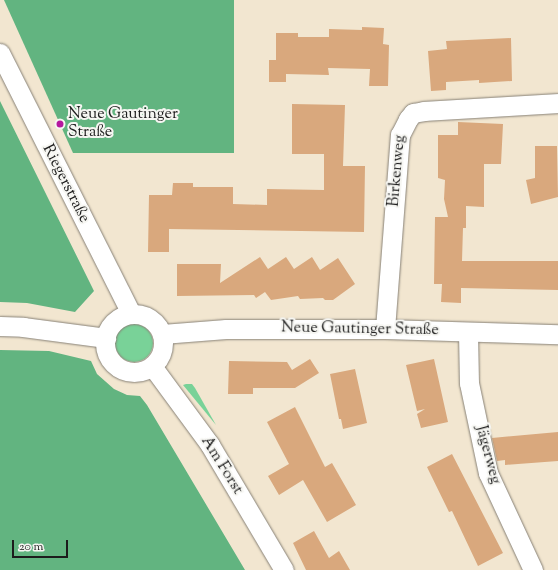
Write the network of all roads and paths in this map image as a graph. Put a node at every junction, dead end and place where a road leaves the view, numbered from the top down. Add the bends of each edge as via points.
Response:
1 (0, 53) edge
2 (558, 103) edge
3 (131, 314) junction
4 (0, 326) edge
5 (385, 329) junction
6 (468, 332) junction
7 (162, 334) junction
8 (558, 334) edge
9 (106, 338) junction
10 (152, 366) junction
11 (284, 570) edge
12 (533, 570) edge

1 - 3 street, Riegerstraße
2 - 5 street, Birkenweg via 418,112 413,113 405,122 400,135
3 - 7 street via 141,314 150,318 158,325
3 - 9 street via 122,316 114,322 108,329
4 - 9 street via 23,326
5 - 6 street, Neue Gautinger Straße
5 - 7 street, Neue Gautinger Straße via 226,330
6 - 8 street, Neue Gautinger Straße
6 - 12 street, Jägerweg via 469,383 488,473
7 - 10 street via 162,352
9 - 10 street via 105,348 109,357 123,370 143,371
10 - 11 street, Am Forst via 210,445

